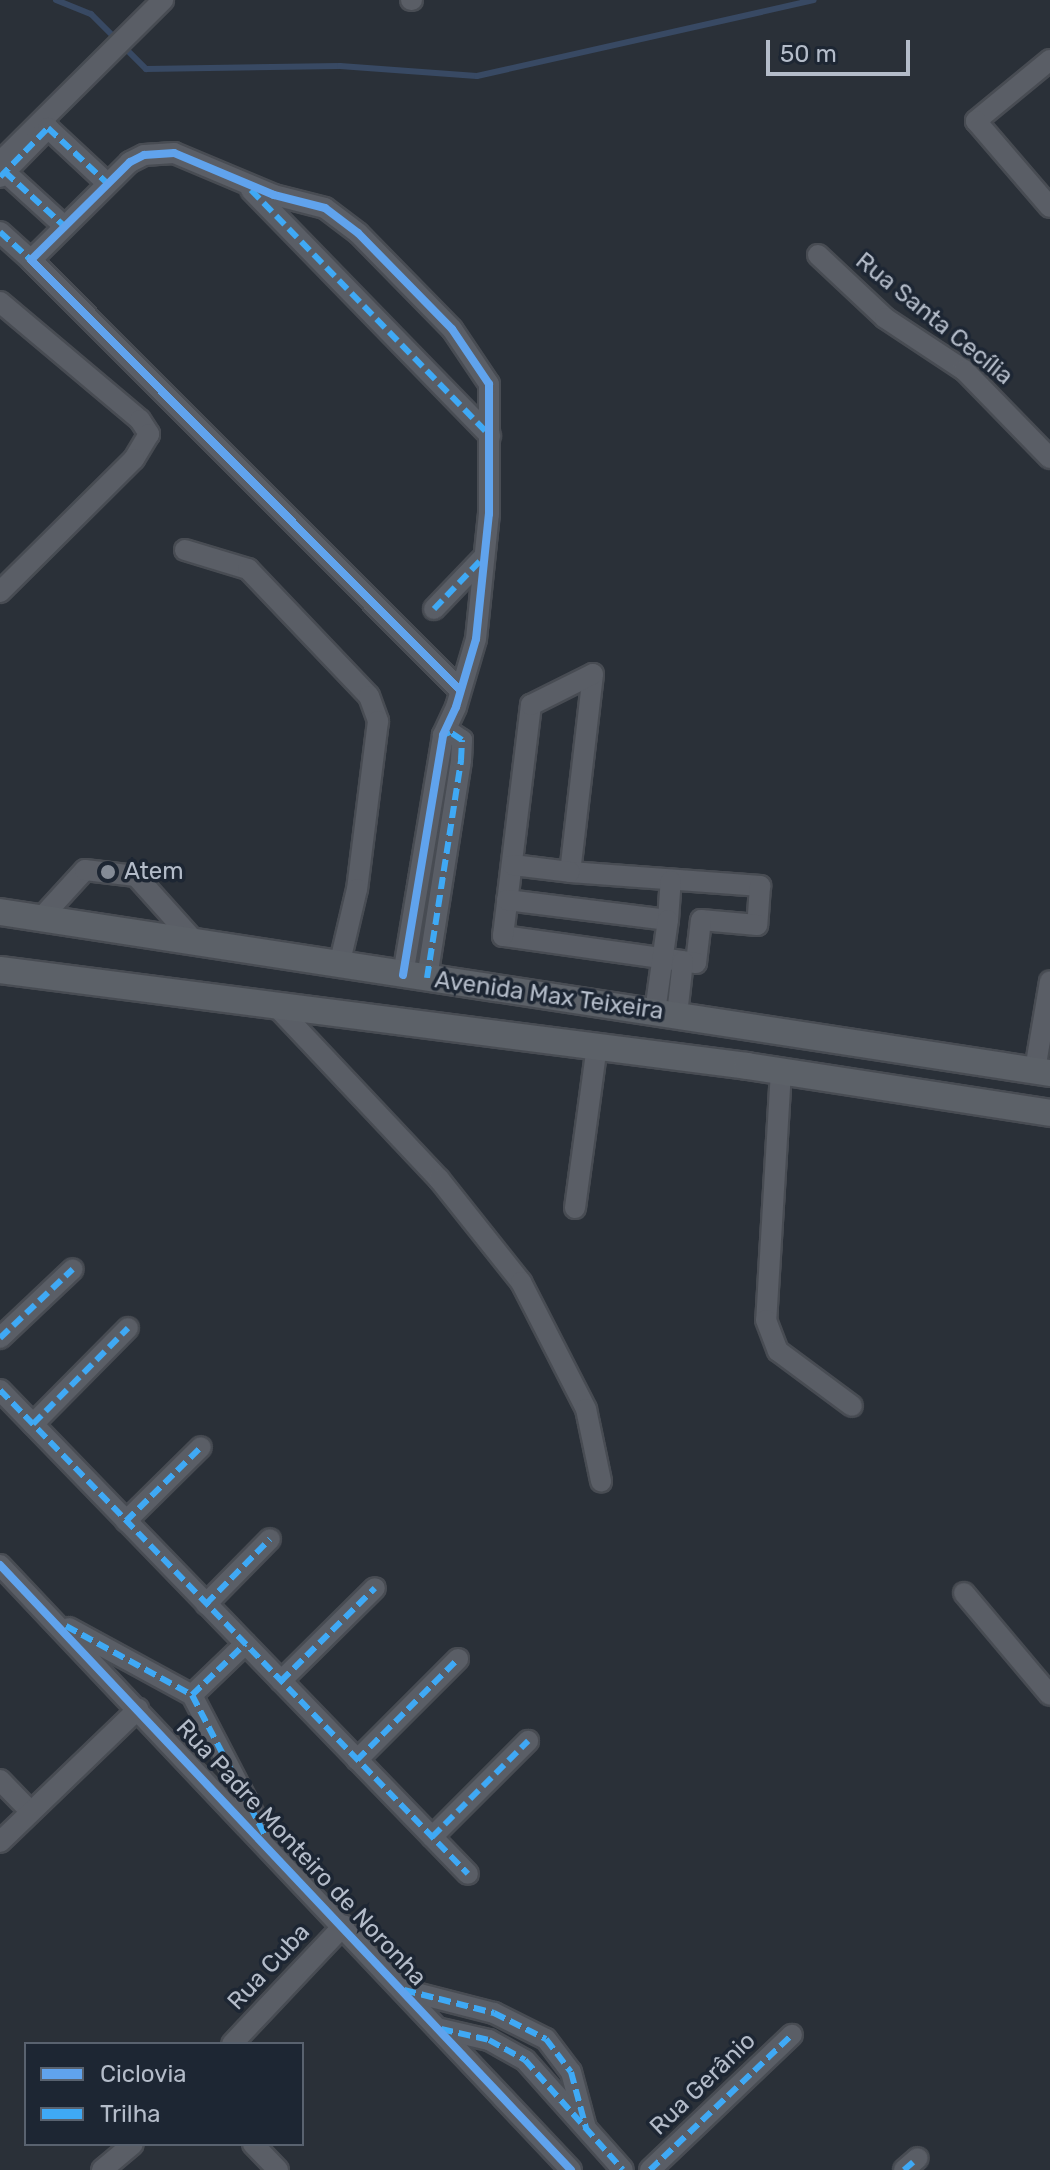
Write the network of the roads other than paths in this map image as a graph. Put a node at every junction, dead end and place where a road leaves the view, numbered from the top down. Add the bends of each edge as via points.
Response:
1 (163, 0) edge
2 (1050, 60) edge
3 (2, 170) edge
4 (106, 182) junction
5 (245, 184) junction
6 (1050, 207) edge
7 (63, 225) junction
8 (0, 232) edge
9 (818, 255) dead end
10 (31, 260) junction
11 (0, 302) edge
12 (490, 436) junction
13 (1050, 458) edge
14 (185, 550) dead end
15 (482, 559) junction
16 (0, 592) edge
17 (434, 609) dead end
18 (458, 698) junction
19 (513, 865) junction
20 (570, 872) junction
21 (671, 881) junction
22 (705, 884) junction
23 (507, 900) junction
24 (0, 912) edge
25 (41, 918) junction
26 (668, 920) junction
27 (701, 920) junction
28 (197, 944) junction
29 (662, 958) junction
30 (683, 961) junction
31 (339, 966) junction
32 (0, 970) edge
33 (415, 976) junction
34 (1050, 981) edge
35 (273, 1003) junction
36 (666, 1013) junction
37 (597, 1046) junction
38 (781, 1071) junction
39 (1043, 1072) edge
40 (1050, 1113) edge
41 (575, 1208) dead end
42 (73, 1269) dead end
43 (128, 1328) dead end
44 (0, 1338) edge
45 (0, 1390) edge
46 (852, 1406) dead end
47 (33, 1424) junction
48 (201, 1447) dead end
49 (601, 1481) dead end
50 (126, 1521) junction
51 (270, 1539) dead end
52 (0, 1565) edge
53 (375, 1588) dead end
54 (964, 1593) dead end
55 (206, 1604) junction
56 (49, 1617) junction
57 (245, 1644) junction
58 (458, 1659) dead end
59 (281, 1681) junction
60 (192, 1695) junction
61 (1050, 1695) edge
62 (138, 1709) junction
63 (528, 1741) dead end
64 (357, 1760) junction
65 (0, 1780) edge
66 (30, 1811) junction
67 (432, 1837) junction
68 (0, 1842) edge
69 (273, 1851) junction
70 (468, 1874) dead end
71 (344, 1925) junction
72 (404, 1990) junction
73 (441, 2029) junction
74 (792, 2035) dead end
75 (234, 2042) edge
76 (586, 2128) junction
77 (131, 2146) edge
78 (255, 2146) edge
79 (102, 2170) edge
80 (278, 2170) edge
81 (571, 2170) edge
82 (623, 2170) edge
83 (650, 2170) edge

1 - 3 street
2 - 6 street via 976,121
3 - 4 street via 48,128
3 - 7 street
4 - 5 street via 130,162 174,153
4 - 7 street
5 - 12 street
5 - 12 street via 325,208 412,286 483,369 489,384
7 - 10 street
8 - 10 street
9 - 13 street, Rua Santa Cecília via 885,318 964,370
10 - 18 street
11 - 16 street via 147,427 147,443
12 - 15 street via 489,514
14 - 31 street via 248,569 369,696 378,721 357,889
15 - 17 street
15 - 18 street via 476,639
18 - 33 street
19 - 20 street
19 - 20 street via 531,705 593,674
19 - 23 street
20 - 21 street
21 - 22 street
21 - 26 street
22 - 27 street
22 - 27 street via 760,886 757,925
23 - 26 street
23 - 29 street via 503,936
24 - 25 main road, Avenida Max Teixeira
25 - 28 main road, Avenida Max Teixeira
25 - 28 street via 85,870 136,876
26 - 29 street
27 - 30 street via 696,963
28 - 31 main road, Avenida Max Teixeira
29 - 30 street
29 - 36 street
30 - 36 street
31 - 33 main road, Avenida Max Teixeira
32 - 35 main road, Avenida Max Teixeira
33 - 36 main road, Avenida Max Teixeira
34 - 39 street
35 - 37 main road, Avenida Max Teixeira
35 - 49 street via 439,1179 521,1282 586,1409
36 - 39 main road, Avenida Max Teixeira
37 - 38 main road, Avenida Max Teixeira
37 - 41 street
38 - 40 main road, Avenida Max Teixeira
38 - 46 street via 766,1320 778,1351
42 - 44 street
43 - 47 street
45 - 47 street
47 - 50 street
48 - 50 street
50 - 55 street
51 - 55 street
52 - 56 street, Rua Padre Monteiro de Noronha
53 - 59 street
54 - 61 street
55 - 57 street
56 - 60 street
56 - 62 street, Rua Padre Monteiro de Noronha
57 - 59 street
57 - 60 street
58 - 64 street
59 - 64 street
60 - 69 street
62 - 66 street
62 - 69 street, Rua Padre Monteiro de Noronha
63 - 67 street
64 - 67 street
65 - 66 street
66 - 68 street
67 - 70 street
69 - 71 street, Rua Padre Monteiro de Noronha
71 - 72 street, Rua Padre Monteiro de Noronha
71 - 75 street, Rua Cuba
72 - 73 street, Rua Padre Monteiro de Noronha
72 - 76 street via 494,2013 546,2039 571,2072
73 - 76 street via 489,2040 525,2060
73 - 81 street, Rua Padre Monteiro de Noronha
74 - 83 street, Rua Gerânio
76 - 82 street
77 - 79 street
78 - 80 street

